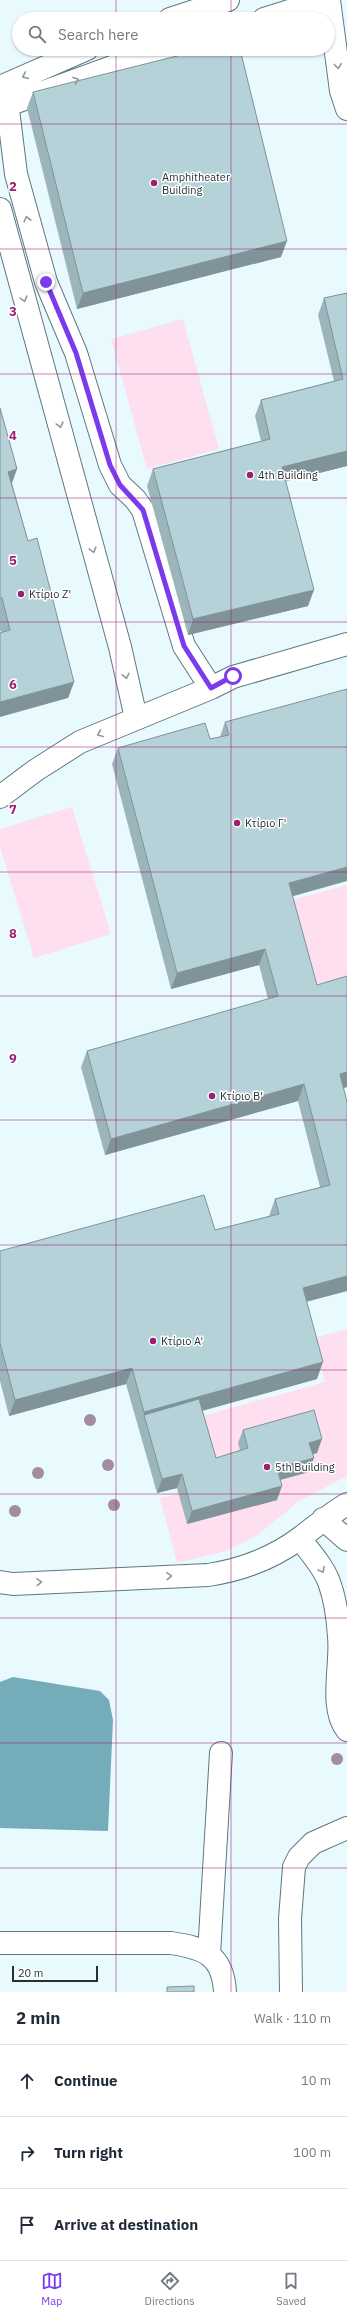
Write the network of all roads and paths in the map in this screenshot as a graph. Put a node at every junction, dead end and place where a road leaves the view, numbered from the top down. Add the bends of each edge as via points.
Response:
1 (228, 0) edge
2 (324, 0) edge
3 (329, 0) edge
4 (191, 12) edge
5 (286, 12) edge
6 (331, 12) edge
7 (335, 46) edge
8 (74, 56) edge
9 (143, 56) edge
10 (3, 96) edge
11 (347, 109) edge
12 (0, 209) edge
13 (38, 256) junction
14 (7, 264) edge
15 (347, 644) edge
16 (347, 658) edge
17 (211, 688) junction
18 (136, 718) junction
19 (0, 797) edge
20 (347, 1504) edge
21 (323, 1519) junction
22 (300, 1538) junction
23 (347, 1540) edge
24 (0, 1582) edge
25 (347, 1730) edge
26 (220, 1753) dead end
27 (347, 1828) edge
28 (0, 1943) edge
29 (209, 1954) junction
30 (225, 1992) edge
31 (291, 1992) edge

1 - 4 lane
2 - 5 lane
3 -> 6 lane
7 -> 11 lane via 341,91
8 -> 10 lane
10 -> 9 lane
13 -> 10 lane via 16,174
12 - 14 lane
13 - 14 lane
13 - 17 lane via 46,282 76,353 110,465 120,485 143,510 184,646
14 -> 18 lane via 120,647
15 - 17 lane via 233,676
16 - 17 lane via 237,689
17 - 18 lane
18 -> 19 lane via 80,742
20 - 21 lane
21 - 22 lane
21 - 23 lane
24 -> 22 lane via 13,1584 230,1572 253,1564
22 -> 25 lane via 329,1582 339,1636 338,1702 341,1723
26 - 29 lane
27 - 31 lane via 314,1843 294,1867 290,1919
28 - 29 lane via 171,1943 191,1946
29 - 30 lane via 224,1974

